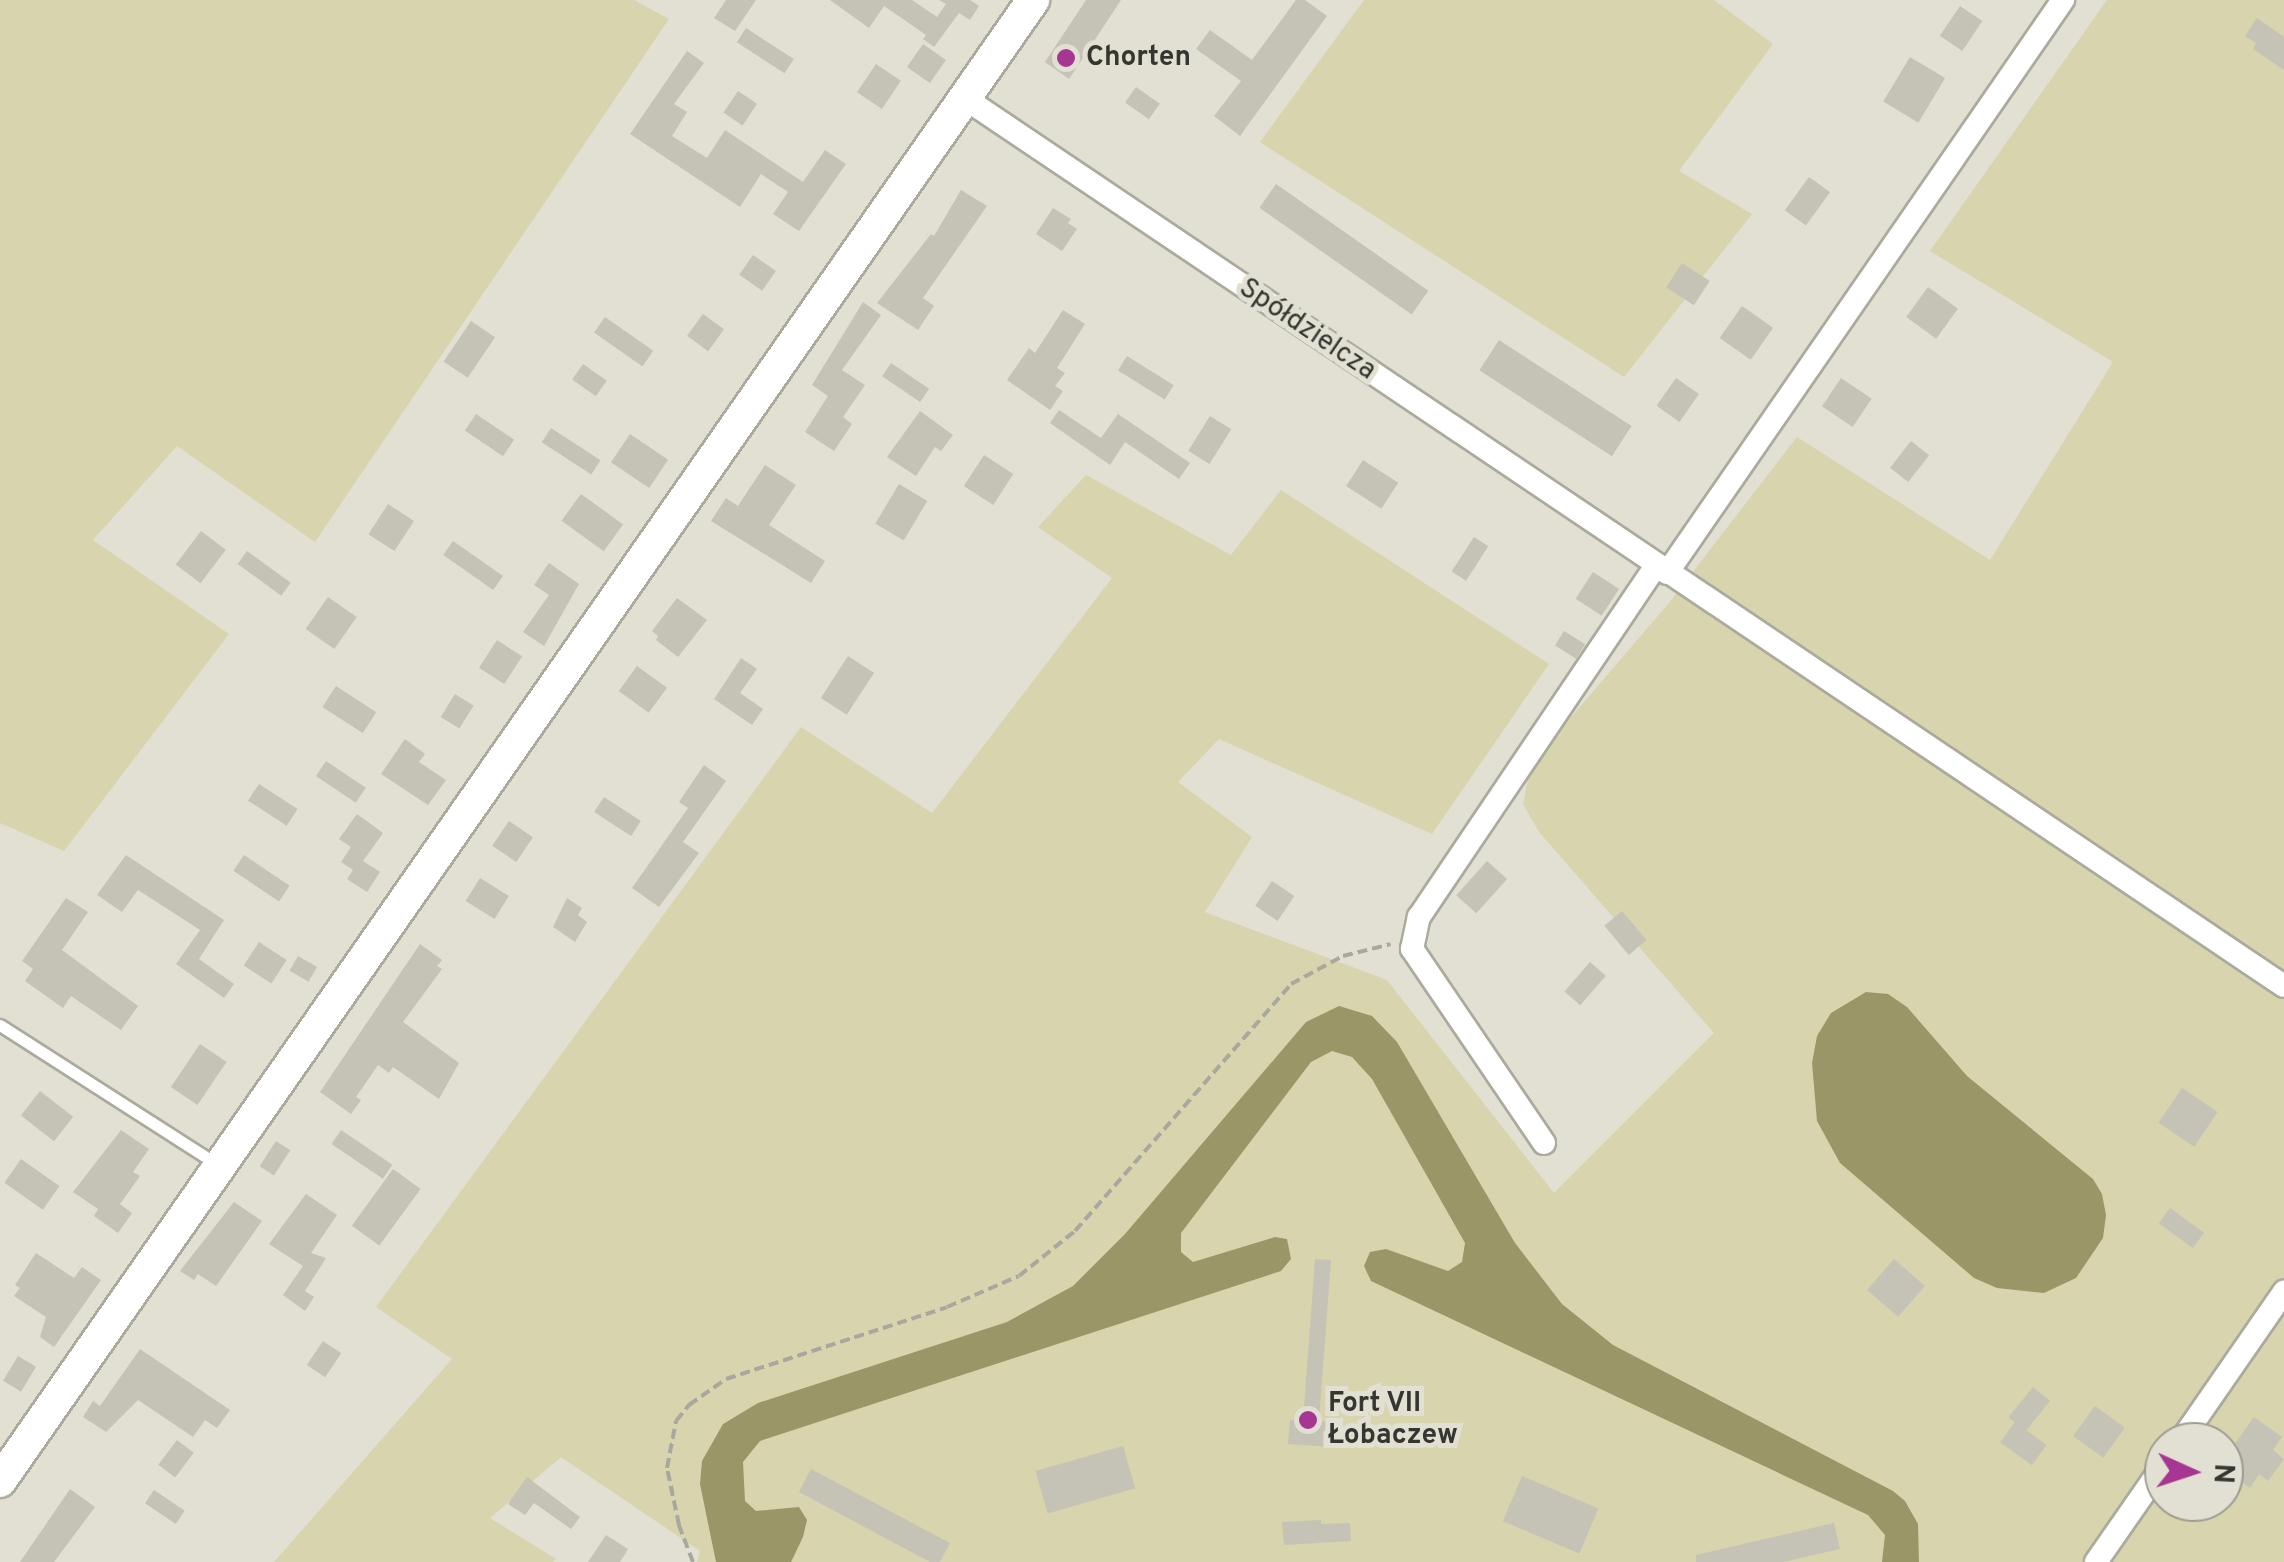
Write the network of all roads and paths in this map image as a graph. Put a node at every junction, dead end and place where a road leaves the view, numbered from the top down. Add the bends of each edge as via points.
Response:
1 (1033, 0) edge
2 (2063, 0) edge
3 (963, 97) junction
4 (1658, 567) junction
5 (1414, 937) junction
6 (2284, 986) edge
7 (0, 1025) edge
8 (1544, 1142) dead end
9 (219, 1166) junction
10 (2284, 1292) edge
11 (2194, 1422) edge
12 (0, 1480) edge
13 (2144, 1493) edge
14 (693, 1562) edge
15 (2096, 1562) edge

1 - 3 main road
2 - 4 street
3 - 4 street, Spółdzielcza
3 - 9 main road
4 - 5 street via 1419,917
4 - 6 street, Spółdzielcza
5 - 8 street via 1412,949
5 - 14 path via 1343,956 1291,984 1075,1231 1019,1276 947,1307 726,1380 688,1405 676,1421 667,1468
7 - 9 lane
9 - 12 main road
10 - 11 street
13 - 15 street

